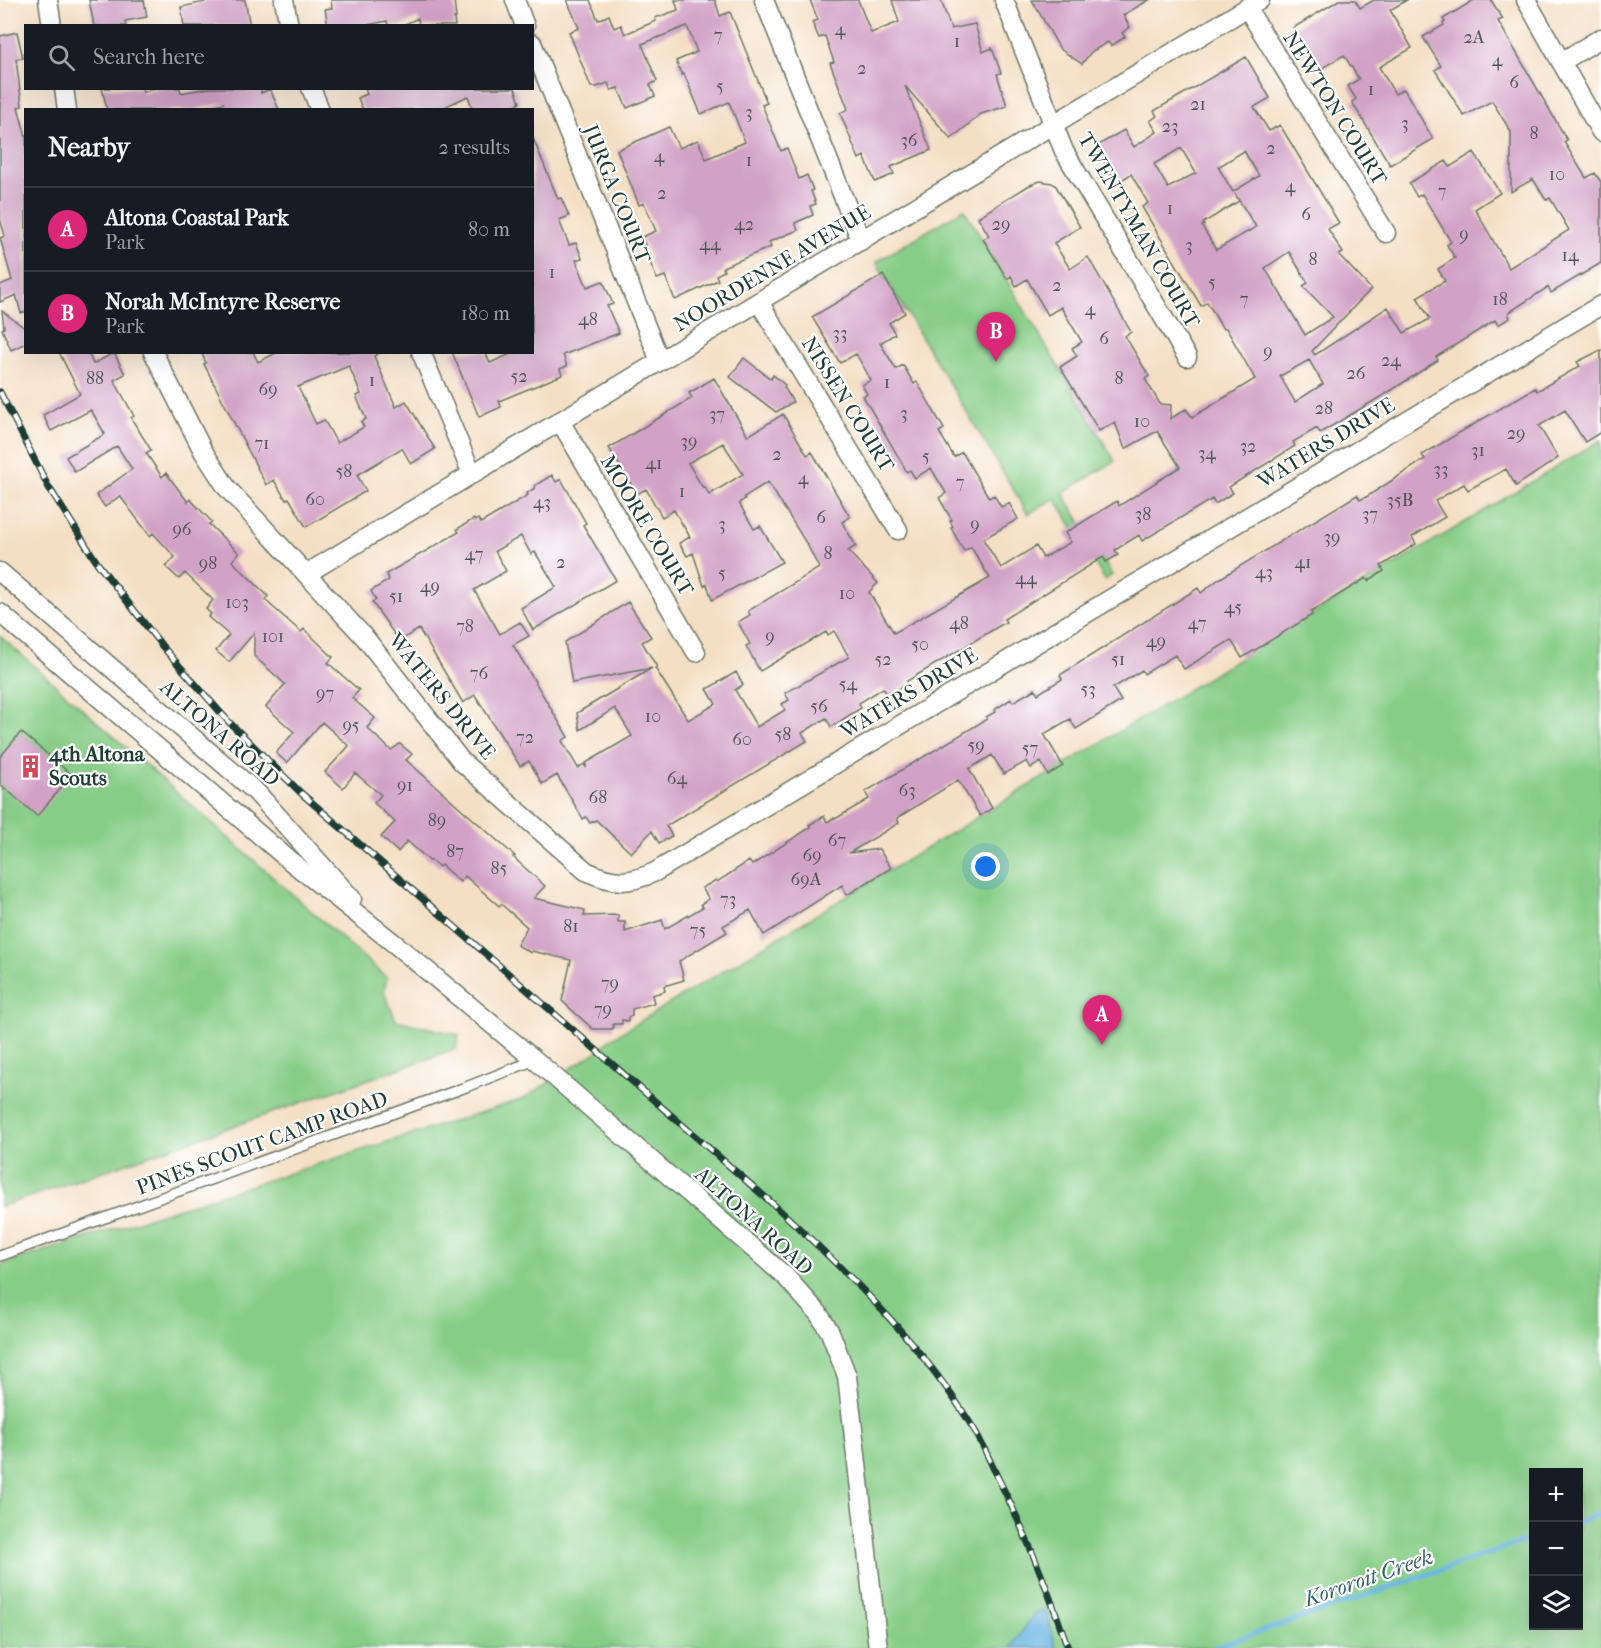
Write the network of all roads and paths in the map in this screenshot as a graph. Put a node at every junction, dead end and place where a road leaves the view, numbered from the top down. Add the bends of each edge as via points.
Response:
1 (48, 0) edge
2 (284, 0) edge
3 (515, 0) edge
4 (764, 0) edge
5 (1004, 0) edge
6 (1526, 0) edge
7 (1253, 4) edge
8 (52, 24) edge
9 (289, 24) edge
10 (524, 24) edge
11 (1601, 38) edge
12 (534, 48) edge
13 (1561, 62) junction
14 (64, 90) edge
15 (312, 90) edge
16 (68, 108) edge
17 (319, 108) edge
18 (1053, 125) junction
19 (1601, 132) edge
20 (1386, 233) dead end
21 (861, 240) junction
22 (759, 302) junction
23 (1601, 305) edge
24 (154, 354) edge
25 (423, 354) edge
26 (1187, 357) dead end
27 (660, 361) junction
28 (560, 421) junction
29 (472, 474) junction
30 (898, 530) dead end
31 (0, 572) edge
32 (306, 574) junction
33 (0, 612) edge
34 (696, 652) dead end
35 (395, 944) junction
36 (535, 1060) junction
37 (0, 1256) edge
38 (878, 1648) edge

1 - 8 street
2 - 9 street
3 - 10 street
4 - 21 street
5 - 18 street, TWENTYMAN COURT
6 - 13 street
7 - 18 street, NOORDENNE AVENUE
7 - 20 street, NEWTON COURT
11 - 13 street
12 - 27 street, JURGA COURT
13 - 19 street
14 - 16 street
15 - 17 street
18 - 21 street, NOORDENNE AVENUE
18 - 26 street, TWENTYMAN COURT via 1064,151
21 - 22 street, NOORDENNE AVENUE
22 - 27 street, NOORDENNE AVENUE
22 - 30 street, NISSEN COURT
23 - 32 street, WATERS DRIVE via 638,880 612,880 586,871 478,778 366,639
24 - 32 street, WATERS DRIVE via 214,471
25 - 29 street
27 - 28 street, NOORDENNE AVENUE
28 - 29 street, NOORDENNE AVENUE
28 - 34 street, MOORE COURT
29 - 32 street, NOORDENNE AVENUE
31 - 35 street, ALTONA ROAD via 256,792
33 - 35 street, ALTONA ROAD via 289,860
35 - 36 street, ALTONA ROAD
36 - 37 lane, PINES SCOUT CAMP ROAD
36 - 38 street, ALTONA ROAD via 785,1276 830,1332 849,1387

